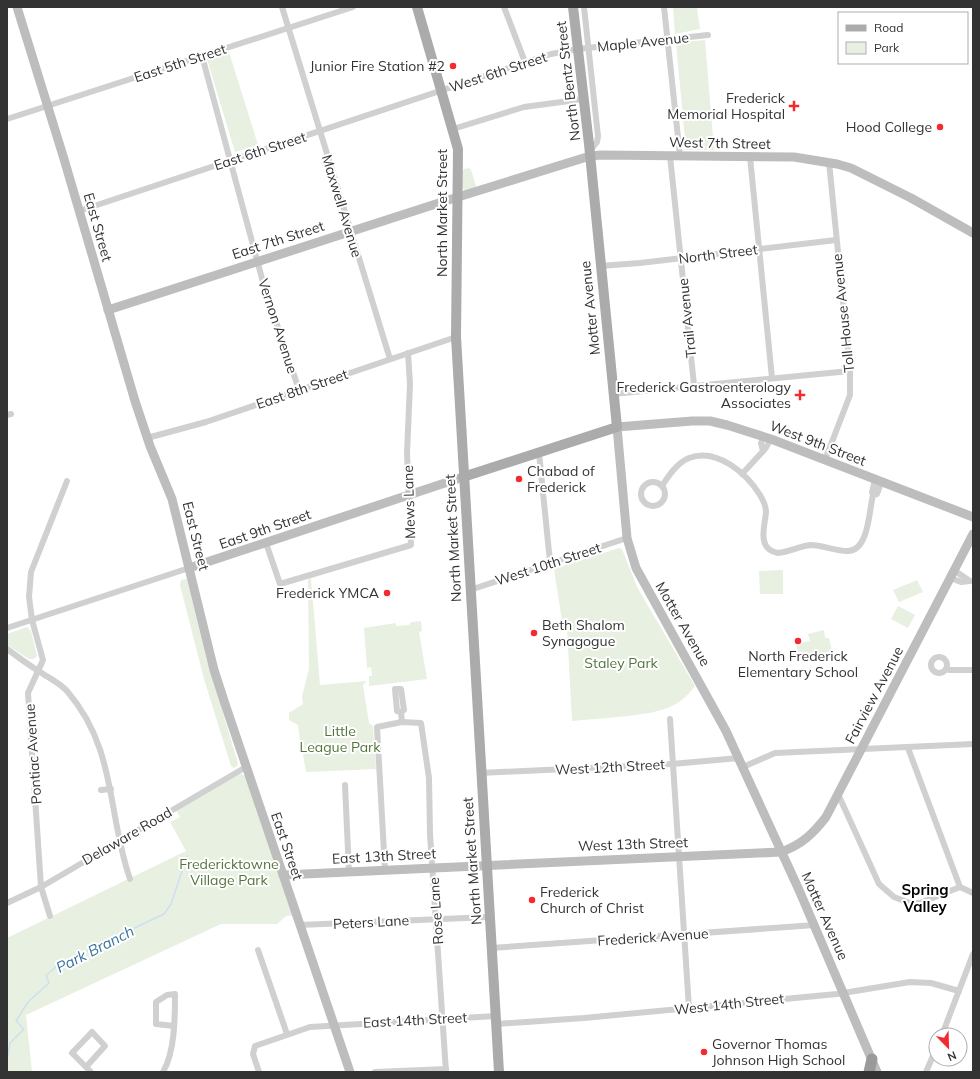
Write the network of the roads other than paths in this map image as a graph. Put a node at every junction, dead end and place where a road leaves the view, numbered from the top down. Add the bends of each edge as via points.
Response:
1 (16, 7) edge
2 (282, 7) edge
3 (353, 7) edge
4 (417, 7) edge
5 (504, 7) edge
6 (573, 7) edge
7 (584, 7) edge
8 (664, 7) edge
9 (287, 28) junction
10 (708, 35) dead end
11 (668, 40) junction
12 (589, 48) junction
13 (578, 49) junction
14 (202, 56) junction
15 (525, 62) junction
16 (442, 90) junction
17 (584, 99) junction
18 (47, 106) junction
19 (7, 119) edge
20 (453, 130) junction
21 (320, 131) junction
22 (590, 154) junction
23 (675, 156) junction
24 (750, 157) junction
25 (230, 160) junction
26 (829, 162) junction
27 (456, 197) junction
28 (79, 211) junction
29 (350, 232) junction
30 (973, 233) edge
31 (836, 240) junction
32 (759, 249) junction
33 (681, 258) junction
34 (258, 261) junction
35 (600, 266) junction
36 (108, 310) junction
37 (456, 336) junction
38 (408, 353) junction
39 (390, 359) junction
40 (850, 371) junction
41 (772, 378) junction
42 (694, 385) junction
43 (299, 390) junction
44 (613, 394) junction
45 (617, 428) junction
46 (147, 438) junction
47 (767, 438) junction
48 (539, 453) junction
49 (825, 460) junction
50 (742, 474) junction
51 (463, 477) junction
52 (67, 481) dead end
53 (878, 482) junction
54 (662, 486) dead end
55 (408, 495) junction
56 (973, 517) edge
57 (973, 534) edge
58 (626, 538) junction
59 (266, 543) junction
60 (550, 562) junction
61 (189, 568) junction
62 (953, 575) junction
63 (972, 580) edge
64 (470, 590) junction
65 (32, 620) junction
66 (7, 628) edge
67 (7, 649) edge
68 (946, 669) dead end
69 (973, 670) edge
70 (38, 671) junction
71 (401, 712) dead end
72 (670, 719) dead end
73 (402, 722) junction
74 (973, 744) edge
75 (908, 748) junction
76 (861, 749) junction
77 (739, 758) junction
78 (672, 764) junction
79 (246, 767) junction
80 (743, 767) junction
81 (480, 773) junction
82 (345, 785) dead end
83 (111, 789) junction
84 (101, 790) dead end
85 (838, 794) junction
86 (119, 841) junction
87 (781, 852) junction
88 (680, 856) junction
89 (486, 865) junction
90 (433, 867) junction
91 (385, 870) junction
92 (349, 872) junction
93 (283, 875) junction
94 (130, 879) dead end
95 (41, 887) junction
96 (960, 887) junction
97 (973, 893) edge
98 (7, 903) edge
99 (50, 916) dead end
100 (490, 917) junction
101 (436, 918) junction
102 (299, 925) junction
103 (815, 925) junction
104 (684, 935) junction
105 (491, 948) junction
106 (258, 950) dead end
107 (973, 954) edge
108 (959, 991) junction
109 (844, 993) junction
110 (689, 1008) junction
111 (443, 1019) junction
112 (496, 1020) junction
113 (334, 1025) junction
114 (174, 1026) junction
115 (945, 1027) edge
116 (287, 1034) junction
117 (872, 1059) junction
118 (88, 1070) edge
119 (446, 1070) edge
120 (163, 1072) edge
121 (259, 1072) edge
122 (350, 1072) edge
123 (375, 1072) edge
124 (499, 1072) edge
125 (869, 1072) edge
126 (877, 1072) edge

1 - 18 main road, East Street
2 - 9 street, Maxwell Avenue
3 - 9 street, East 5th Street
4 - 16 main road, North Market Street
5 - 15 street
6 - 13 main road, North Bentz Street
7 - 12 street, North Bentz Street
8 - 11 street, Trail Avenue
9 - 14 street, East 5th Street
9 - 21 street, Maxwell Avenue
10 - 11 street, Maple Avenue
11 - 12 street, Maple Avenue
11 - 23 street, Trail Avenue
12 - 13 street, Maple Avenue
12 - 22 street, North Bentz Street via 598,139
13 - 15 street, West 6th Street
13 - 17 main road, North Bentz Street
14 - 18 street, East 5th Street
14 - 25 street, Vernon Avenue
15 - 16 street, West 6th Street
16 - 20 main road, North Market Street
16 - 21 street, East 6th Street
17 - 20 street via 524,107
17 - 22 main road, North Bentz Street
18 - 19 street, East 5th Street
18 - 28 main road, East Street
20 - 27 main road, North Market Street via 458,149 459,176
21 - 25 street, East 6th Street
21 - 29 street, Maxwell Avenue
22 - 23 main road, West 7th Street
22 - 27 main road, West 7th Street
22 - 35 main road, Motter Avenue
23 - 24 main road, West 7th Street
23 - 33 street, Trail Avenue
24 - 26 main road, West 7th Street via 794,157
24 - 32 street
25 - 28 street, East 6th Street
25 - 34 street, Vernon Avenue
26 - 30 main road, West 7th Street via 851,168
26 - 31 street, Toll House Avenue
27 - 29 main road, East 7th Street
27 - 37 main road, North Market Street
28 - 36 main road, East Street
29 - 34 main road, East 7th Street
29 - 39 street, Maxwell Avenue
31 - 32 street, North Street
31 - 40 street, Toll House Avenue
32 - 33 street, North Street
32 - 41 street
33 - 35 street, North Street
33 - 42 street, Trail Avenue
34 - 36 main road, East 7th Street
34 - 43 street, Vernon Avenue
35 - 44 main road, Motter Avenue
36 - 46 main road, East Street
37 - 38 street, East 8th Street
37 - 51 main road, North Market Street
38 - 39 street, East 8th Street
38 - 55 street, Mews Lane
39 - 43 street, East 8th Street
40 - 41 street
40 - 49 street, Toll House Avenue via 850,395
41 - 42 street
42 - 44 street
43 - 46 street, East 8th Street via 206,422
44 - 45 main road, Motter Avenue
45 - 47 main road, West 9th Street via 710,421
45 - 48 main road, West 9th Street
45 - 58 main road, Motter Avenue
46 - 61 main road, East Street via 172,499
47 - 49 main road, West 9th Street
47 - 50 street via 761,443 762,451
48 - 51 main road, West 9th Street
48 - 60 street
49 - 53 main road, West 9th Street
50 - 53 street via 764,504 766,513 762,532 765,543 771,551 778,553 810,545 847,551 854,549 862,542 867,532 872,492
50 - 54 street via 722,460 695,457 689,458 676,468
51 - 55 main road, East 9th Street
51 - 64 main road, North Market Street
52 - 65 street, Pontiac Avenue via 31,572 29,597
53 - 56 main road, West 9th Street
55 - 59 main road, East 9th Street
55 - 59 street, Mews Lane via 412,545 280,584
57 - 62 main road, Fairview Avenue
58 - 60 street, West 10th Street
58 - 77 main road, Motter Avenue via 644,584 703,687
59 - 61 main road, East 9th Street
60 - 64 street, West 10th Street
61 - 65 street, East 9th Street
61 - 79 main road, East Street via 214,670
62 - 63 street
62 - 76 main road, Fairview Avenue
64 - 81 main road, North Market Street
65 - 66 street, East 9th Street
65 - 70 street, Pontiac Avenue via 43,660
67 - 70 street
68 - 69 street
70 - 83 street via 59,683 80,710 94,733
70 - 95 street, Pontiac Avenue via 28,693
71 - 73 street
72 - 78 street
73 - 90 street, Rose Lane via 421,723 429,778
73 - 91 street via 377,727
74 - 75 street
75 - 76 street
75 - 96 street
76 - 80 street via 775,753
76 - 85 main road, Fairview Avenue
77 - 78 street, West 12th Street
77 - 80 main road, Motter Avenue
78 - 81 street, West 12th Street
78 - 88 street
79 - 86 street, Delaware Road
79 - 93 main road, East Street
80 - 87 main road, Motter Avenue
81 - 89 main road, North Market Street
82 - 92 street
83 - 84 street
83 - 86 street
85 - 87 main road, Fairview Avenue via 814,833
85 - 96 street via 879,884 889,893 901,900 920,903
86 - 94 street
86 - 95 street, Delaware Road
87 - 88 main road, West 13th Street
87 - 103 main road, Motter Avenue
88 - 89 main road, West 13th Street
88 - 104 street
89 - 90 main road, East 13th Street
89 - 100 main road, North Market Street
90 - 91 main road, East 13th Street
90 - 101 street, Rose Lane
91 - 92 main road, East 13th Street
92 - 93 main road, East 13th Street
93 - 102 main road, East Street
95 - 98 street, Delaware Road
95 - 99 street, Pontiac Avenue
96 - 97 street
100 - 101 street, Peters Lane
100 - 105 main road, North Market Street
101 - 102 street, Peters Lane
101 - 111 street, Rose Lane
102 - 113 main road, East Street
103 - 104 street, Frederick Avenue
103 - 109 main road, Motter Avenue
104 - 105 street, Frederick Avenue
104 - 110 street
105 - 112 main road, North Market Street
106 - 116 street
107 - 108 street
108 - 109 street, West 14th Street via 916,981
108 - 115 street
109 - 110 street, West 14th Street
109 - 117 main road, Motter Avenue
110 - 112 street, West 14th Street via 584,1018
111 - 112 street, East 14th Street
111 - 113 street, East 14th Street
111 - 119 street, Rose Lane
112 - 124 main road, North Market Street
113 - 116 street, East 14th Street via 310,1027
113 - 122 main road, East Street
114 - 114 street via 174,1024 175,994 167,995 156,1002 156,1024
114 - 120 street via 169,1056
116 - 121 street, East 14th Street via 258,1044 254,1049 253,1054
117 - 125 highway
117 - 126 main road, Motter Avenue
118 - 118 street via 72,1054 92,1032 105,1046
119 - 123 street

